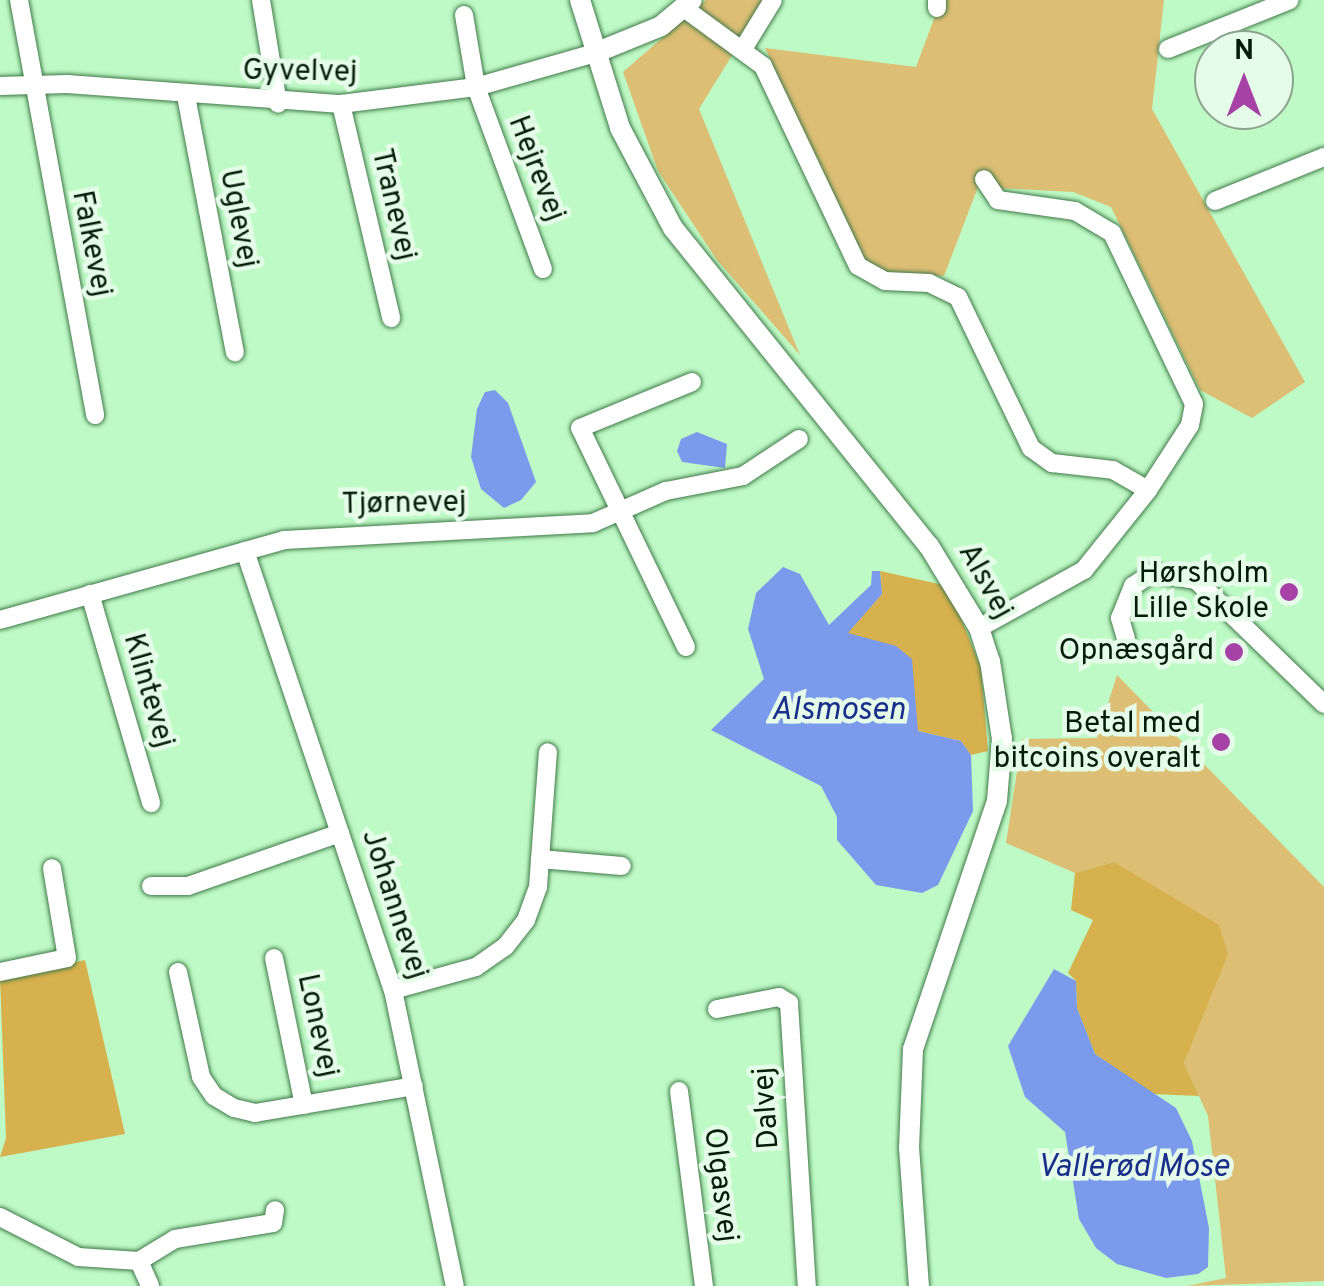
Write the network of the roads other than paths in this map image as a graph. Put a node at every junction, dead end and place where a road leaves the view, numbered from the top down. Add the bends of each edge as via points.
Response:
1 (19, 0) edge
2 (261, 0) edge
3 (580, 0) edge
4 (773, 0) edge
5 (1290, 0) edge
6 (688, 4) edge
7 (464, 15) dead end
8 (743, 49) junction
9 (1168, 49) dead end
10 (595, 53) junction
11 (32, 84) junction
12 (0, 86) edge
13 (476, 88) junction
14 (186, 96) junction
15 (278, 104) junction
16 (341, 104) junction
17 (1324, 157) edge
18 (984, 179) dead end
19 (1215, 201) dead end
20 (543, 269) dead end
21 (390, 318) dead end
22 (235, 352) dead end
23 (692, 382) dead end
24 (95, 415) dead end
25 (799, 439) dead end
26 (1148, 490) junction
27 (618, 516) junction
28 (245, 551) junction
29 (90, 594) junction
30 (0, 620) edge
31 (979, 628) junction
32 (1126, 639) dead end
33 (686, 646) dead end
34 (1324, 704) edge
35 (548, 752) dead end
36 (151, 803) dead end
37 (340, 833) junction
38 (540, 859) junction
39 (622, 866) dead end
40 (52, 868) dead end
41 (151, 886) dead end
42 (274, 958) dead end
43 (0, 972) edge
44 (178, 972) dead end
45 (393, 990) junction
46 (717, 1010) dead end
47 (414, 1086) junction
48 (679, 1090) dead end
49 (304, 1105) junction
50 (276, 1210) dead end
51 (0, 1217) edge
52 (139, 1260) junction
53 (150, 1286) edge
54 (455, 1286) edge
55 (704, 1286) edge
56 (808, 1286) edge
57 (919, 1286) edge

1 - 11 street, Falkevej
2 - 15 street
3 - 10 street, Alsvej
4 - 8 street
5 - 9 street
6 - 8 street
6 - 10 street via 639,38
7 - 13 street, Hejrevej
8 - 26 street via 763,66 852,260 874,277 928,283 958,298 1038,454 1062,466 1113,470
10 - 13 street, Gyvelvej
10 - 31 street, Alsvej via 620,128 674,228 929,546
11 - 12 street, Gyvelvej
11 - 14 street, Gyvelvej
11 - 24 street, Falkevej
13 - 16 street, Gyvelvej
13 - 20 street, Hejrevej
14 - 15 street, Gyvelvej
14 - 22 street, Uglevej
15 - 16 street, Gyvelvej
16 - 21 street, Tranevej
17 - 19 street
18 - 26 street via 998,200 1074,211 1112,233 1194,404 1190,425
23 - 27 street via 580,428
25 - 27 street, Tjørnevej via 743,476 666,491
26 - 31 street via 1084,570
27 - 28 street, Tjørnevej via 533,530 327,534
27 - 33 street
28 - 29 street, Tjørnevej
28 - 37 street, Johannevej
29 - 30 street, Tjørnevej
29 - 36 street, Klintevej
31 - 57 street, Alsvej via 996,686 1000,776 982,857 929,988 913,1049 910,1146
32 - 34 street via 1120,618 1134,586 1152,574 1196,580
35 - 38 street
37 - 41 street via 188,886
37 - 45 street, Johannevej
38 - 39 street
38 - 45 street via 533,904 505,947 476,966
40 - 43 street via 67,958
42 - 49 street, Lonevej
44 - 49 street via 201,1077 214,1096 255,1114
45 - 47 street, Johannevej
46 - 56 street, Dalvej via 779,997 789,1003
47 - 49 street
47 - 54 street, Johannevej
48 - 55 street, Olgasvej
50 - 52 street via 273,1222 175,1239
51 - 52 street via 78,1256
52 - 53 street

